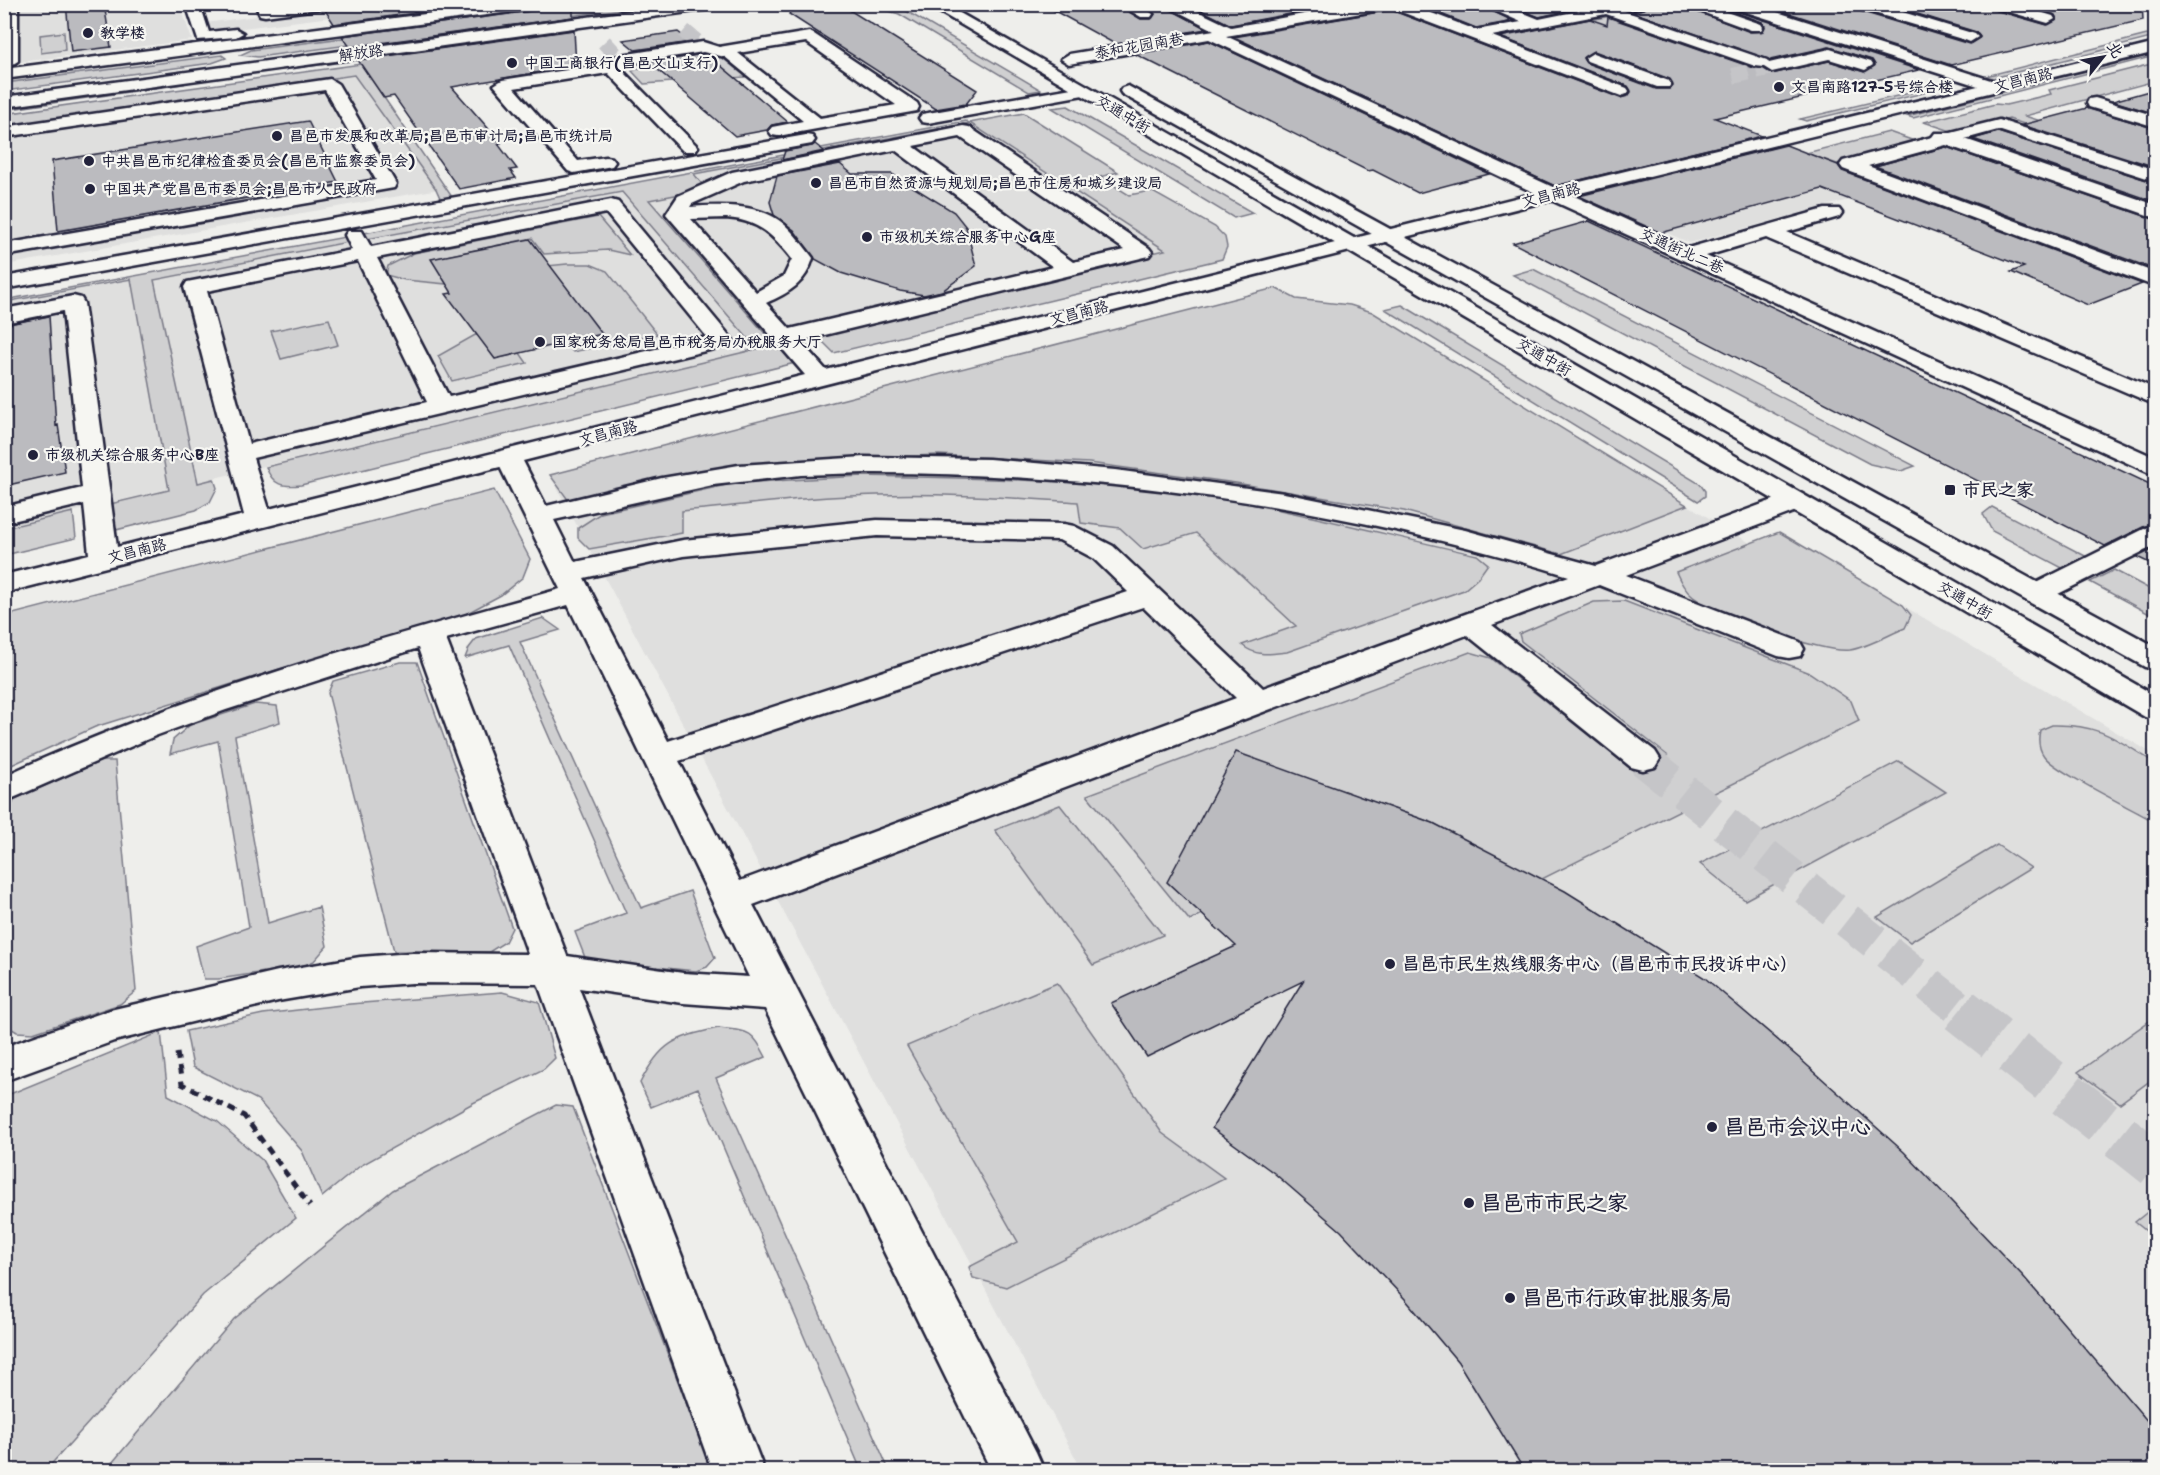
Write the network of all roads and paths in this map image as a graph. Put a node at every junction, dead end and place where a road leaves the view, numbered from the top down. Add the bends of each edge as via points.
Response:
1 (11, 4) edge
2 (193, 4) edge
3 (325, 4) edge
4 (463, 4) edge
5 (539, 4) edge
6 (717, 4) edge
7 (933, 4) edge
8 (972, 4) edge
9 (1126, 4) edge
10 (1170, 4) edge
11 (1388, 4) edge
12 (1395, 4) edge
13 (1487, 4) edge
14 (1687, 4) edge
15 (1736, 4) edge
16 (1859, 4) edge
17 (1997, 4) edge
18 (509, 6) edge
19 (1621, 7) edge
20 (1797, 8) dead end
21 (260, 10) edge
22 (660, 12) junction
23 (1146, 14) dead end
24 (1766, 14) junction
25 (2048, 19) dead end
26 (584, 23) junction
27 (1539, 23) junction
28 (676, 25) tunnel mouth
29 (1513, 28) junction
30 (1231, 32) junction
31 (1772, 32) dead end
32 (1209, 34) junction
33 (597, 36) tunnel mouth
34 (1476, 36) junction
35 (1970, 37) dead end
36 (1545, 40) dead end
37 (1804, 42) dead end
38 (1856, 42) junction
39 (2156, 47) edge
40 (720, 51) junction
41 (1577, 52) dead end
42 (1069, 58) junction
43 (619, 67) junction
44 (7, 68) edge
45 (1884, 71) dead end
46 (1095, 81) junction
47 (1663, 84) dead end
48 (1928, 85) dead end
49 (1997, 87) junction
50 (1621, 91) dead end
51 (1961, 96) junction
52 (4, 102) edge
53 (2095, 103) dead end
54 (1879, 116) junction
55 (2156, 122) edge
56 (817, 124) junction
57 (1444, 128) dead end
58 (4, 132) edge
59 (1945, 139) junction
60 (898, 144) junction
61 (689, 147) junction
62 (2156, 176) edge
63 (333, 194) junction
64 (1553, 194) junction
65 (2156, 212) edge
66 (1832, 213) dead end
67 (676, 214) junction
68 (348, 221) junction
69 (1767, 231) junction
70 (1389, 236) junction
71 (1351, 246) junction
72 (4, 250) edge
73 (365, 254) junction
74 (1689, 254) junction
75 (2146, 257) dead end
76 (2117, 266) junction
77 (1069, 269) junction
78 (2156, 281) edge
79 (4, 283) edge
80 (754, 301) junction
81 (4, 316) edge
82 (786, 337) junction
83 (820, 378) junction
84 (2156, 398) edge
85 (441, 406) junction
86 (239, 454) junction
87 (509, 459) junction
88 (2156, 468) edge
89 (96, 493) junction
90 (1794, 502) junction
91 (4, 515) edge
92 (537, 516) junction
93 (259, 520) junction
94 (2156, 534) edge
95 (104, 559) junction
96 (1598, 575) junction
97 (572, 583) junction
98 (4, 584) edge
99 (2036, 594) junction
100 (1150, 595) junction
101 (1470, 623) junction
102 (429, 634) junction
103 (1789, 649) dead end
104 (2156, 660) edge
105 (1259, 702) junction
106 (2156, 710) edge
107 (659, 756) junction
108 (1643, 759) tunnel mouth
109 (4, 790) edge
110 (730, 899) junction
111 (553, 969) junction
112 (779, 994) junction
113 (171, 1010) junction
114 (4, 1064) edge
115 (310, 1206) dead end
116 (738, 1470) edge
117 (1018, 1470) edge

1 - 44 street
2 - 4 street via 204,20 203,37
3 - 21 street
5 - 18 street, 解放路
6 - 22 street, 解放路
7 - 46 street, 交通中街
8 - 42 street, 交通中街
9 - 23 street
10 - 30 street
11 - 30 street, 泰和花园南巷
12 - 34 street
13 - 27 street
14 - 31 street
15 - 24 street
16 - 35 street
17 - 25 street
18 - 44 street, 解放路
19 - 27 street
19 - 45 street via 1767,65 1830,54
20 - 24 street
22 - 26 street, 解放路
22 - 28 street
24 - 38 street
26 - 33 street
26 - 52 street, 解放路
27 - 29 street
29 - 34 street
29 - 36 street
30 - 32 street, 泰和花园南巷
30 - 57 street
32 - 42 street, 泰和花园南巷
32 - 64 street, 交通街北二巷
34 - 50 street
37 - 38 street via 1826,49
38 - 49 street
39 - 49 street, 文昌南路
40 - 43 street via 703,47 621,60
40 - 56 street via 730,54
40 - 56 street via 809,37 911,107
41 - 47 street
42 - 46 street, 交通中街
43 - 61 street via 616,73
43 - 61 street via 502,86 574,167
46 - 68 street
46 - 70 street, 交通中街
46 - 71 street, 交通中街
48 - 51 street
49 - 51 street, 文昌南路
51 - 54 street, 文昌南路
53 - 55 street
54 - 59 street
54 - 64 street, 文昌南路
56 - 61 street
58 - 63 street via 330,84 387,184
59 - 62 street via 1999,125
59 - 65 street
59 - 76 street via 1849,165
60 - 67 street via 739,176 685,200
60 - 77 street
60 - 77 street via 963,131 1142,252
63 - 68 street
63 - 72 street
64 - 70 street, 文昌南路
64 - 74 street, 交通街北二巷
66 - 69 street
67 - 80 street
67 - 80 street via 740,213 763,220 775,227 803,258 801,272 787,285
68 - 73 street
68 - 79 street
69 - 74 street
69 - 84 street
70 - 71 street, 文昌南路
70 - 99 street, 交通中街
71 - 83 street, 文昌南路
71 - 90 street, 交通中街
73 - 85 street
73 - 85 street via 611,206 722,340
73 - 86 street via 195,287
74 - 88 street, 交通街北二巷
75 - 76 street
76 - 78 street
77 - 82 street
80 - 82 street
81 - 89 street via 73,303
82 - 83 street
83 - 87 street, 文昌南路
85 - 86 street
86 - 93 street
87 - 92 street
87 - 93 street, 文昌南路
89 - 91 street
89 - 95 street
90 - 96 street
90 - 106 street, 交通中街
92 - 96 street via 675,483 740,473 906,465 988,468 1138,480 1302,504 1402,524
92 - 97 street
93 - 95 street, 文昌南路
94 - 99 street
95 - 98 street, 文昌南路
96 - 101 street
96 - 103 street
97 - 100 street via 684,548 878,528 1064,532 1103,552
97 - 102 street
97 - 107 street
99 - 104 street, 交通中街
100 - 105 street
100 - 107 street
101 - 105 street
101 - 108 street
102 - 109 street via 292,676 136,731
102 - 111 street
105 - 110 street
107 - 110 street
110 - 112 street
111 - 112 street via 683,988
111 - 113 street via 412,968 360,972
111 - 116 street
112 - 117 street
113 - 114 street via 110,1026
113 - 115 path via 182,1084 244,1116

